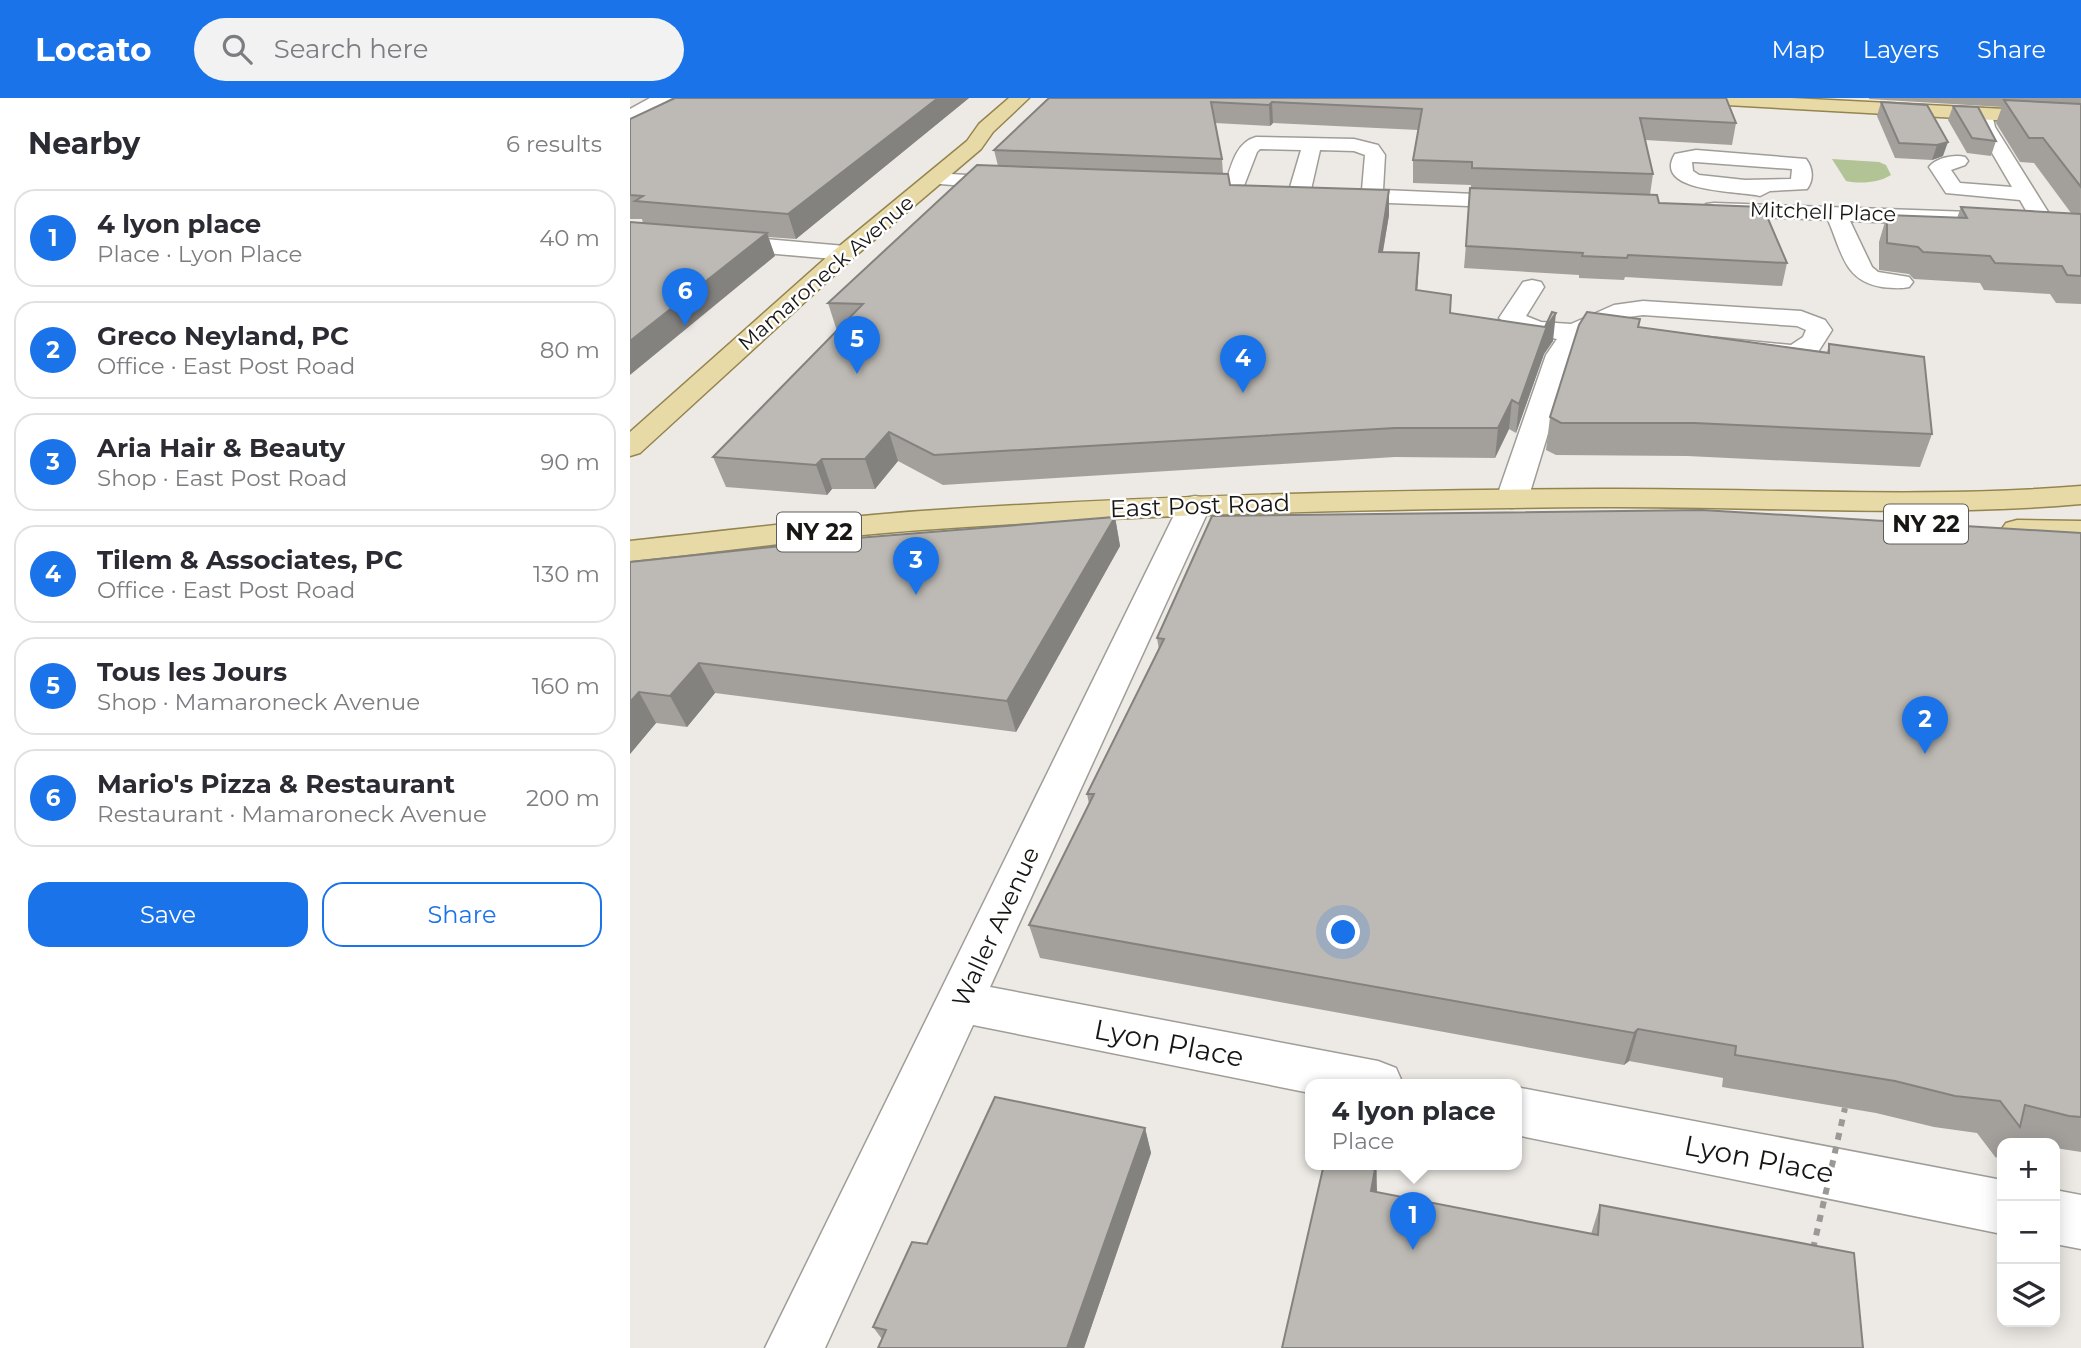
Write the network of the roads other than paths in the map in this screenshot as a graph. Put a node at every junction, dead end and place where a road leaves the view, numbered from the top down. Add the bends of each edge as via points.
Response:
1 (1020, 98) edge
2 (1690, 98) edge
3 (660, 99) edge
4 (630, 100) edge
5 (1931, 111) junction
6 (1983, 114) junction
7 (630, 116) edge
8 (2081, 119) edge
9 (1312, 143) junction
10 (1963, 163) junction
11 (2010, 163) junction
12 (935, 179) junction
13 (1037, 185) edge
14 (1749, 185) junction
15 (1208, 191) edge
16 (1233, 191) junction
17 (1299, 194) junction
18 (2028, 194) junction
19 (1372, 197) junction
20 (1537, 202) edge
21 (1688, 208) edge
22 (1770, 211) junction
23 (1836, 213) junction
24 (2043, 221) junction
25 (2081, 223) edge
26 (630, 234) edge
27 (845, 253) junction
28 (1901, 282) edge
29 (1532, 287) dead end
30 (1574, 332) junction
31 (630, 447) edge
32 (2081, 495) edge
33 (1512, 499) junction
34 (1772, 502) junction
35 (1195, 505) junction
36 (2081, 531) edge
37 (630, 551) edge
38 (960, 1002) junction
39 (1353, 1079) edge
40 (1522, 1112) edge
41 (1997, 1206) edge
42 (2060, 1218) edge
43 (2081, 1222) edge
44 (796, 1348) edge

1 - 12 main road, Mamaroneck Avenue
2 - 5 main road
3 - 4 street
3 - 7 street
5 - 6 main road
5 - 10 street
6 - 8 main road
6 - 11 street via 1986,127
9 - 16 street via 1250,145
9 - 17 street
9 - 19 street via 1371,149
10 - 11 street
10 - 18 street via 1953,189
11 - 18 street
12 - 13 street
12 - 27 main road, Mamaroneck Avenue
14 - 14 street via 1693,181 1683,174 1682,158 1782,161 1799,163 1802,169 1800,186
14 - 22 street via 1759,190
15 - 16 street
16 - 17 street
17 - 19 street
18 - 24 street
19 - 20 street
21 - 22 street, Mitchell Place
22 - 23 street, Mitchell Place
23 - 24 street, Mitchell Place
23 - 28 street via 1862,271 1871,278
24 - 25 street, Mitchell Place
26 - 27 street
27 - 31 main road, Mamaroneck Avenue
29 - 30 street via 1512,318 1531,328
30 - 30 street via 1791,353 1804,351 1819,330 1801,319 1643,308 1623,310
30 - 33 street via 1559,355
32 - 34 main road, East Post Road / NY 22 via 2021,500
33 - 34 main road, East Post Road / NY 22
33 - 35 main road, East Post Road / NY 22
34 - 36 main road, East Post Road / NY 22 via 1946,527
35 - 37 main road, East Post Road / NY 22 via 917,521
35 - 38 street, Waller Avenue
38 - 39 street, Lyon Place
38 - 44 street, Waller Avenue
40 - 41 street, Lyon Place
42 - 43 street

